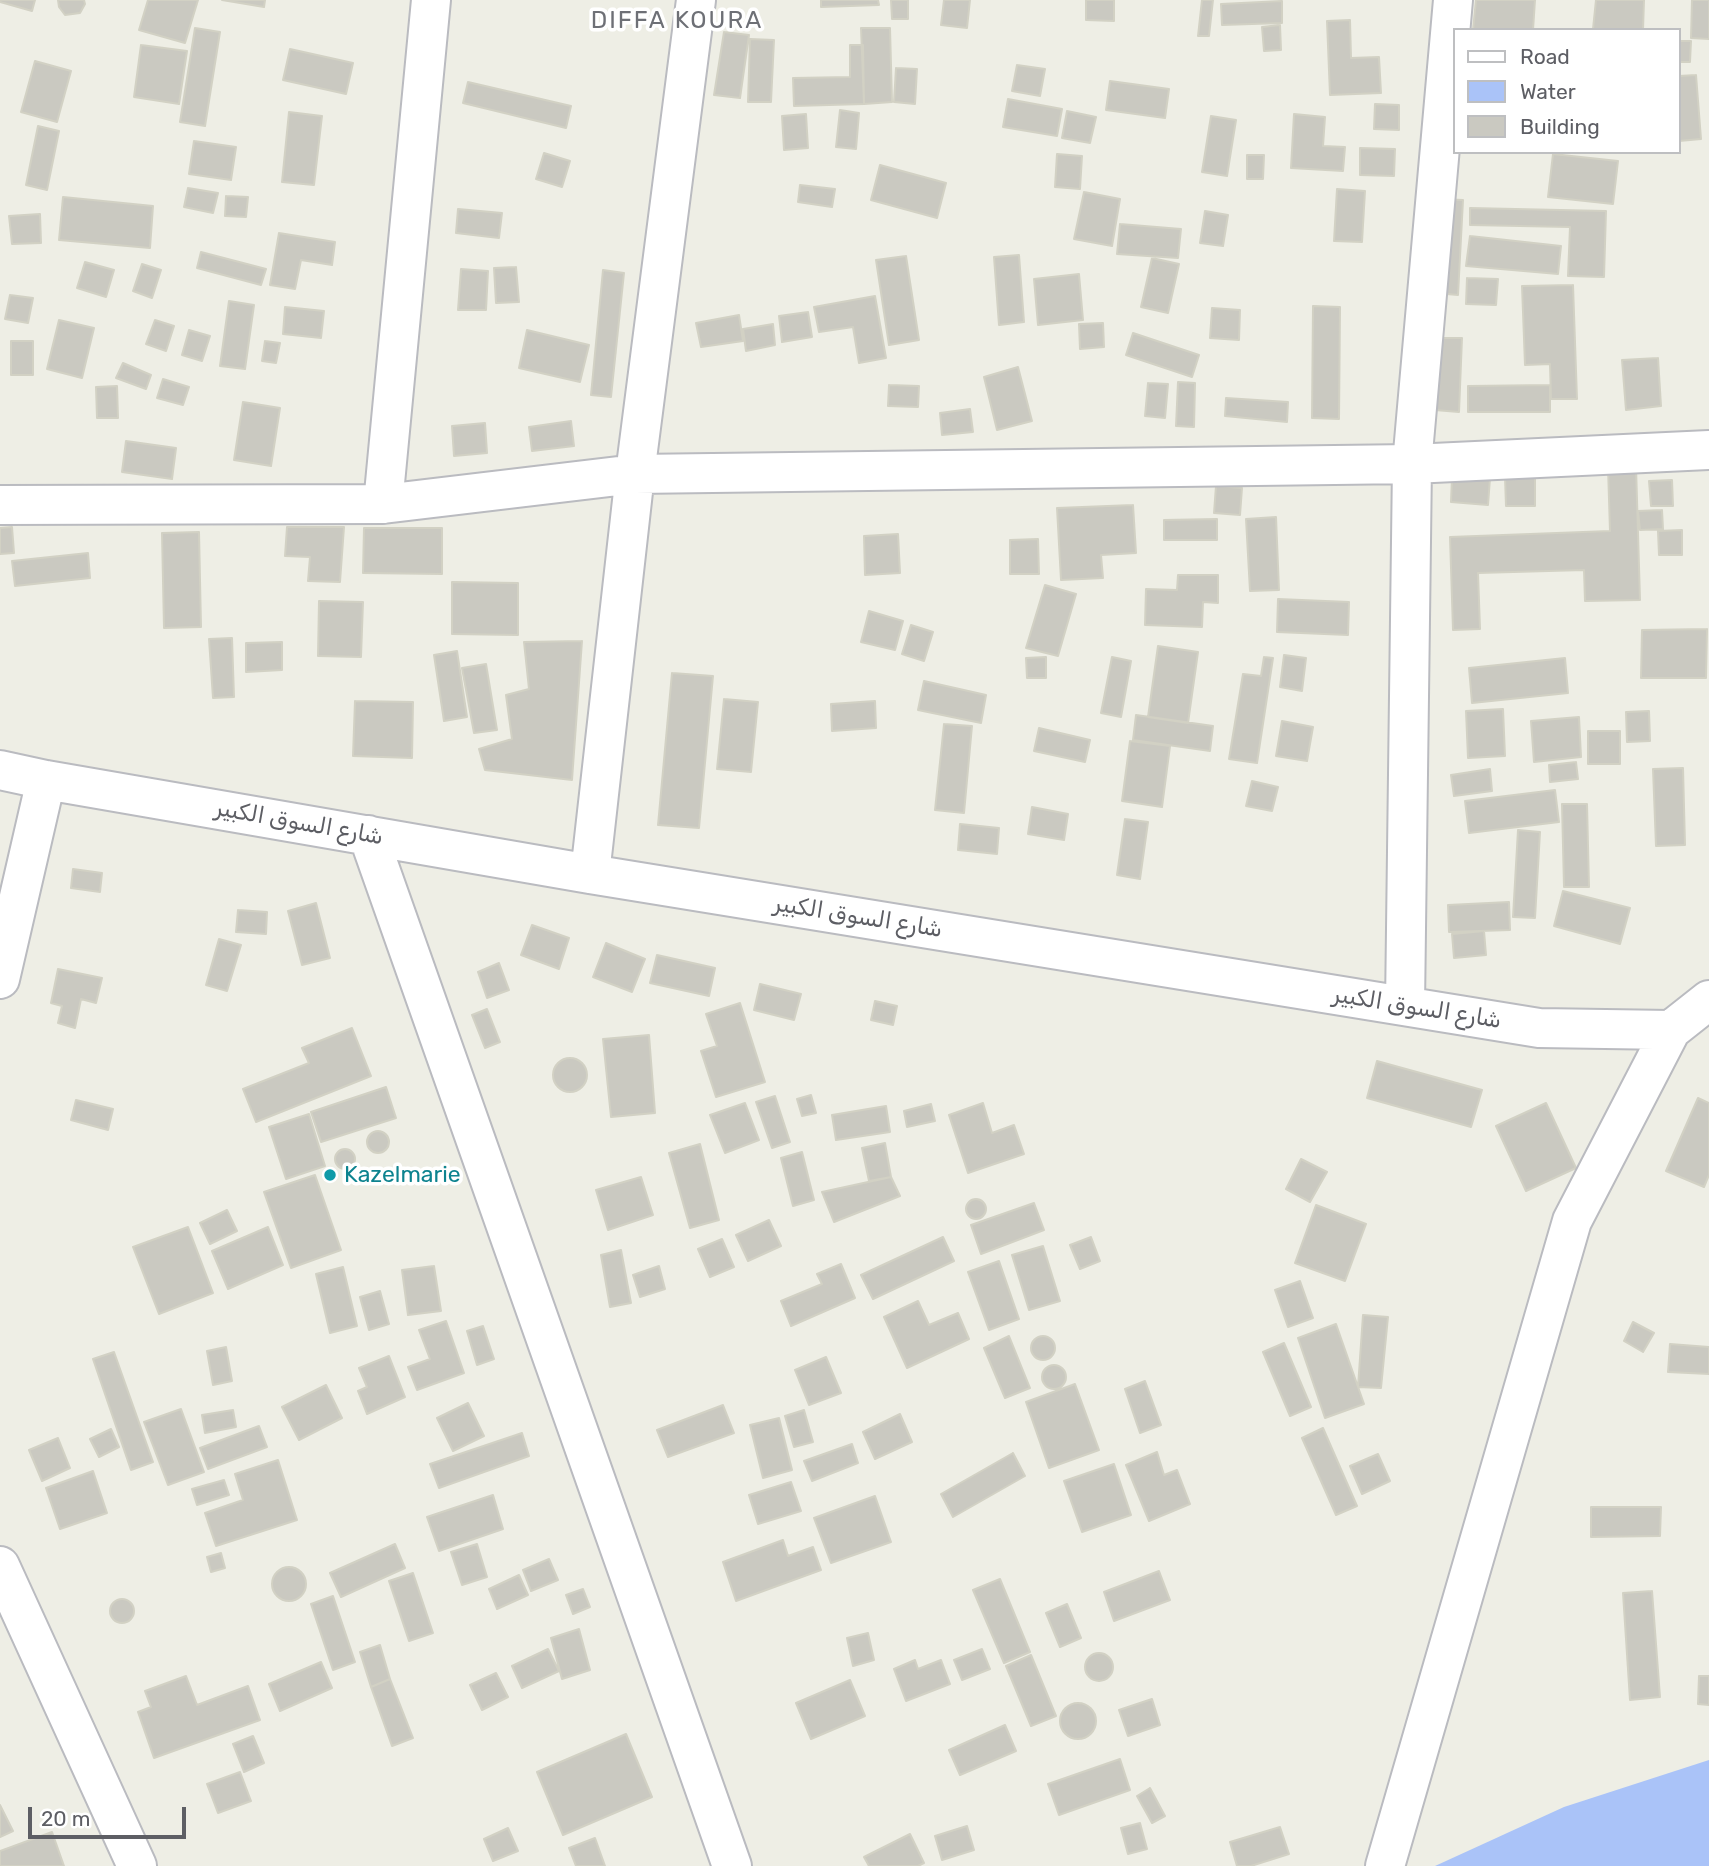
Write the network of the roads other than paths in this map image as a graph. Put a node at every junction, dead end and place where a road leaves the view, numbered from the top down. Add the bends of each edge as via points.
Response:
1 (431, 0) edge
2 (696, 0) edge
3 (1453, 0) edge
4 (1709, 450) edge
5 (1412, 464) junction
6 (635, 474) junction
7 (383, 504) junction
8 (0, 505) edge
9 (0, 770) edge
10 (46, 780) junction
11 (368, 835) junction
12 (590, 874) junction
13 (0, 979) edge
14 (1709, 1000) edge
15 (1405, 1006) junction
16 (1671, 1030) junction
17 (0, 1567) edge
18 (137, 1866) edge
19 (732, 1866) edge
20 (1385, 1866) edge

1 - 7 street
2 - 6 street
3 - 5 street
4 - 5 street
5 - 6 street
5 - 15 street
6 - 7 street
6 - 12 street
7 - 8 street
9 - 10 street, شارع السوق الكبير
10 - 11 street, شارع السوق الكبير
10 - 13 street
11 - 12 street, شارع السوق الكبير
11 - 19 street
12 - 15 street, شارع السوق الكبير
14 - 16 street
15 - 16 street, شارع السوق الكبير via 1539,1028
16 - 20 street via 1572,1221
17 - 18 street

